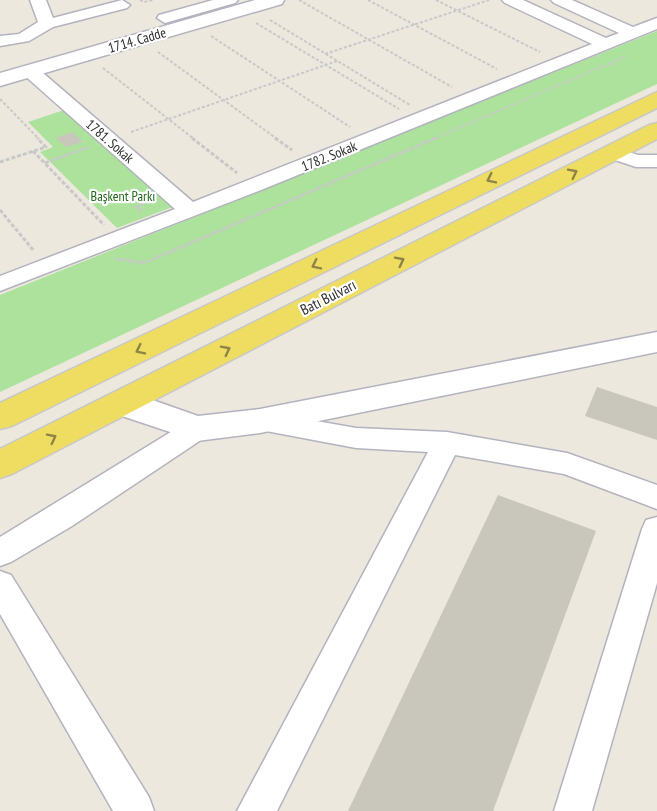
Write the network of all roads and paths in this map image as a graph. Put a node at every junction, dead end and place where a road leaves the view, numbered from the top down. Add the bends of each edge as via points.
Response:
1 (38, 0) edge
2 (140, 0) edge
3 (153, 0) edge
4 (275, 0) edge
5 (299, 0) edge
6 (368, 0) edge
7 (436, 0) edge
8 (489, 0) edge
9 (510, 0) edge
10 (559, 0) edge
11 (122, 5) dead end
12 (238, 6) edge
13 (457, 10) junction
14 (165, 18) dead end
15 (657, 23) edge
16 (47, 24) junction
17 (193, 24) junction
18 (414, 25) junction
19 (633, 33) junction
20 (141, 39) junction
21 (369, 40) junction
22 (0, 41) edge
23 (606, 44) junction
24 (326, 54) junction
25 (86, 55) junction
26 (628, 56) dead end
27 (337, 61) junction
28 (561, 62) junction
29 (326, 65) junction
30 (30, 71) junction
31 (0, 80) edge
32 (517, 80) junction
33 (280, 81) junction
34 (472, 98) junction
35 (0, 99) edge
36 (657, 99) edge
37 (224, 100) junction
38 (422, 118) junction
39 (168, 119) junction
40 (657, 130) edge
41 (370, 139) junction
42 (101, 143) junction
43 (33, 151) junction
44 (613, 153) junction
45 (1, 160) edge
46 (657, 161) edge
47 (45, 163) junction
48 (310, 164) junction
49 (254, 186) junction
50 (145, 192) dead end
51 (0, 210) edge
52 (190, 211) junction
53 (156, 224) junction
54 (117, 239) junction
55 (79, 254) junction
56 (46, 266) junction
57 (0, 284) edge
58 (657, 342) edge
59 (124, 402) junction
60 (0, 417) edge
61 (260, 421) junction
62 (197, 429) junction
63 (447, 443) junction
64 (0, 465) edge
65 (657, 497) edge
66 (657, 528) edge
67 (0, 553) edge
68 (0, 585) edge
69 (135, 811) edge
70 (256, 811) edge
71 (573, 811) edge

1 - 16 street
2 - 3 path
4 - 12 street, 1714. Cadde
5 - 21 path
6 - 18 path
7 - 13 path
8 - 13 path
9 - 23 street
10 - 19 street
11 - 16 street
12 - 14 street
12 - 17 street, 1714. Cadde
12 - 24 path
12 - 29 path
13 - 18 path
13 - 28 path
15 - 19 street, 1782. Sokak
16 - 22 street via 23,38
17 - 20 street, 1714. Cadde
17 - 33 path
18 - 21 path
18 - 32 path
19 - 23 street, 1782. Sokak
20 - 25 street, 1714. Cadde
20 - 37 path
21 - 24 path
21 - 34 path
23 - 28 street, 1782. Sokak
24 - 27 path
25 - 30 street, 1714. Cadde
25 - 39 path
26 - 55 path via 144,262
27 - 29 path
27 - 38 path
28 - 32 street, 1782. Sokak
29 - 33 path
29 - 38 path
30 - 31 street, 1714. Cadde
30 - 42 street, 1781. Sokak
32 - 34 street, 1782. Sokak
33 - 37 path
33 - 41 path
34 - 38 street, 1782. Sokak
35 - 43 path via 46,147
36 -> 60 main road
37 - 39 path
37 - 48 path
38 - 41 street, 1782. Sokak
39 - 42 path
39 - 49 path
40 - 44 main road, Batı Bulvarı
41 - 48 street, 1782. Sokak
42 - 47 path
42 - 52 street, 1781. Sokak
43 - 45 path
43 - 47 path
44 - 46 street via 636,161
59 -> 44 main road, Batı Bulvarı
47 - 54 path
48 - 49 street, 1782. Sokak
49 - 52 street, 1782. Sokak
50 - 53 path via 154,200 136,207
51 - 56 path
52 - 53 street, 1782. Sokak
53 - 54 street, 1782. Sokak
54 - 55 street, 1782. Sokak
55 - 56 street, 1782. Sokak
56 - 57 street, 1782. Sokak
58 - 61 street
59 - 62 street
64 -> 59 main road, Batı Bulvarı
61 - 62 street
61 - 63 street via 356,438
62 - 67 street
63 - 65 street via 567,464
63 - 70 street
66 - 71 street
68 - 69 street

